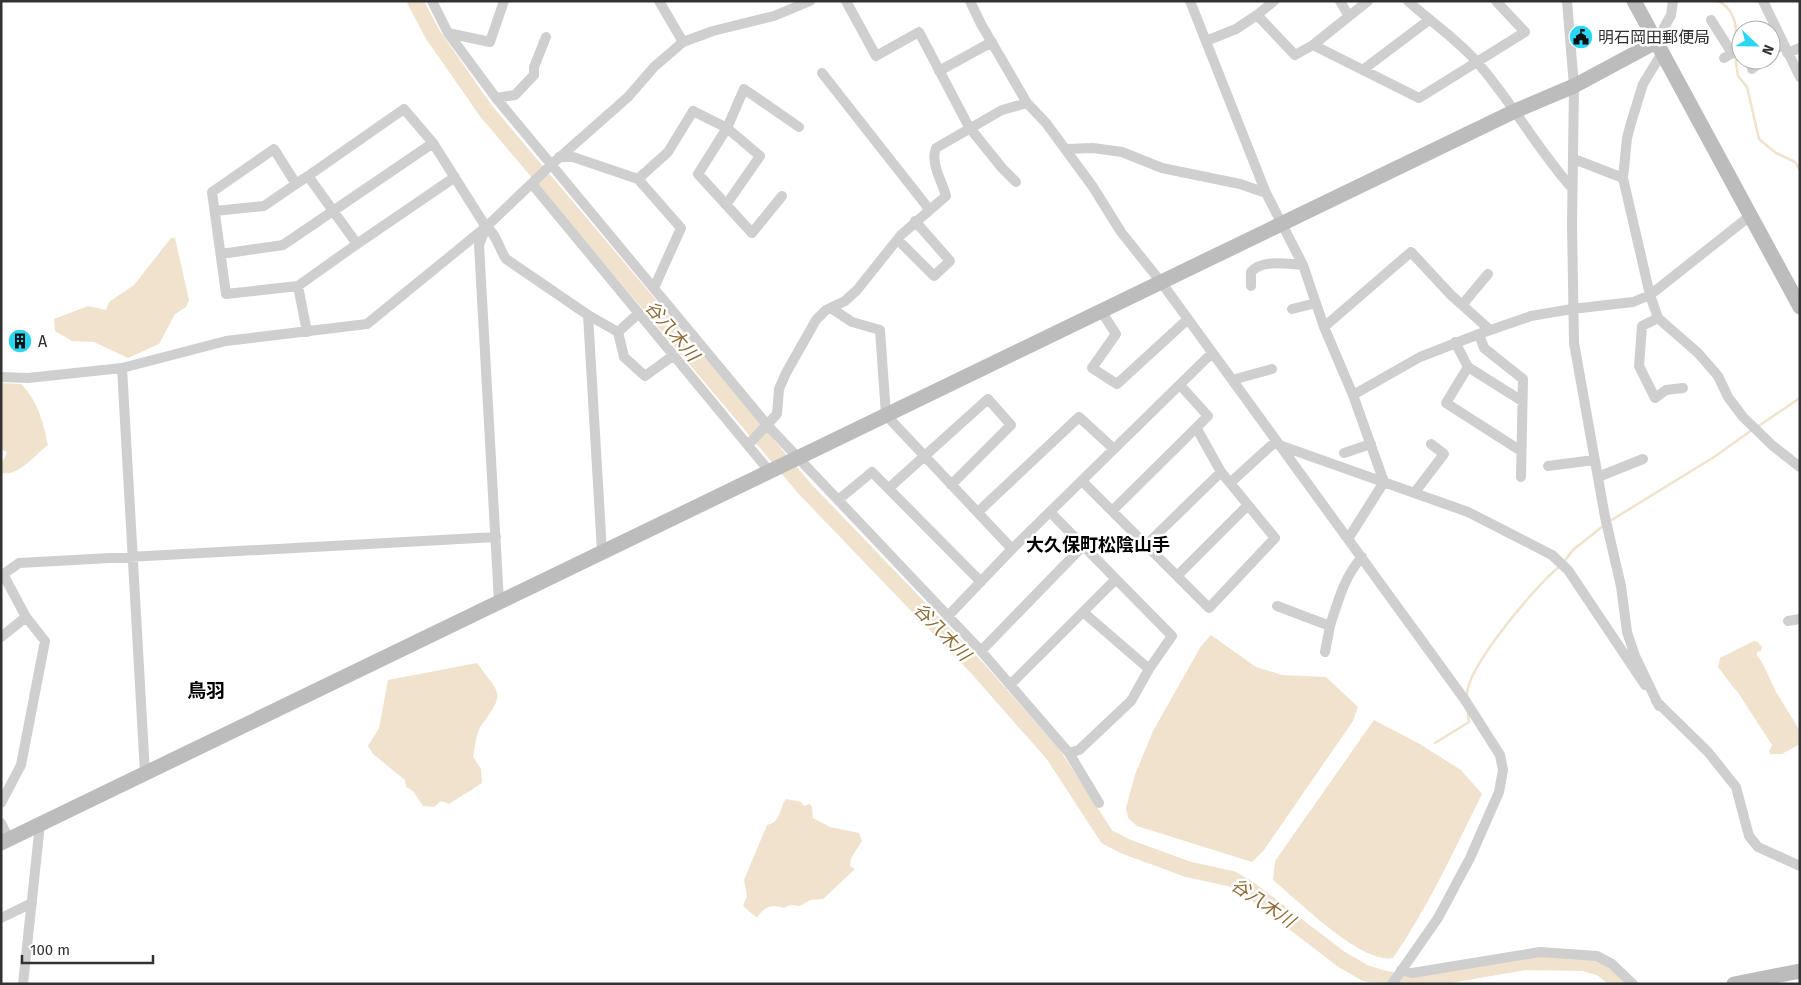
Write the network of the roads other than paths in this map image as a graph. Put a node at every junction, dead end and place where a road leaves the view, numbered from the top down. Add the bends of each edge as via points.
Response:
1 (432, 1) edge
2 (504, 1) edge
3 (659, 1) edge
4 (810, 1) edge
5 (846, 1) edge
6 (970, 1) edge
7 (1190, 1) edge
8 (1274, 1) edge
9 (1340, 1) edge
10 (1368, 1) edge
11 (1408, 1) edge
12 (1496, 1) edge
13 (1567, 1) edge
14 (1634, 1) edge
15 (1672, 1) edge
16 (1764, 2) edge
17 (1257, 15) junction
18 (1348, 15) junction
19 (1429, 20) junction
20 (1711, 20) dead end
21 (1770, 20) edge
22 (448, 33) junction
23 (546, 37) dead end
24 (1206, 41) junction
25 (683, 42) junction
26 (992, 42) junction
27 (1781, 42) edge
28 (1313, 45) junction
29 (1659, 48) junction
30 (1785, 48) junction
31 (1800, 48) edge
32 (1781, 49) edge
33 (1731, 51) edge
34 (1477, 61) junction
35 (1364, 69) junction
36 (940, 70) junction
37 (822, 73) dead end
38 (1800, 76) edge
39 (1574, 86) junction
40 (496, 98) junction
41 (1027, 103) junction
42 (1515, 111) junction
43 (799, 127) dead end
44 (969, 127) junction
45 (727, 128) junction
46 (432, 143) junction
47 (1065, 149) junction
48 (1574, 159) junction
49 (555, 161) junction
50 (308, 176) junction
51 (455, 178) junction
52 (1623, 178) junction
53 (638, 179) junction
54 (1016, 182) dead end
55 (296, 184) junction
56 (532, 184) junction
57 (1572, 188) junction
58 (1266, 193) junction
59 (782, 196) dead end
60 (726, 205) junction
61 (929, 209) junction
62 (333, 210) junction
63 (215, 212) junction
64 (1750, 216) junction
65 (915, 221) junction
66 (1283, 224) junction
67 (486, 228) junction
68 (898, 240) junction
69 (357, 244) junction
70 (221, 254) junction
71 (1303, 264) junction
72 (1488, 274) dead end
73 (1161, 282) junction
74 (298, 286) junction
75 (1251, 286) dead end
76 (654, 288) junction
77 (1650, 295) junction
78 (1316, 302) junction
79 (1462, 305) junction
80 (1800, 307) edge
81 (831, 308) junction
82 (1572, 308) junction
83 (1292, 309) dead end
84 (1102, 311) junction
85 (639, 313) junction
86 (588, 315) junction
87 (1658, 318) junction
88 (1188, 319) junction
89 (1324, 326) junction
90 (1490, 330) junction
91 (307, 332) junction
92 (618, 332) junction
93 (1479, 334) junction
94 (1455, 342) junction
95 (1212, 353) junction
96 (674, 354) junction
97 (1468, 367) junction
98 (122, 368) junction
99 (1272, 369) dead end
100 (1, 377) edge
101 (1232, 380) junction
102 (1180, 385) junction
103 (1683, 388) dead end
104 (1353, 395) junction
105 (1522, 401) junction
106 (886, 415) junction
107 (768, 426) junction
108 (1197, 429) junction
109 (1278, 443) junction
110 (749, 444) junction
111 (1371, 444) junction
112 (1431, 444) dead end
113 (1114, 449) junction
114 (1521, 451) junction
115 (1344, 453) dead end
116 (924, 456) junction
117 (797, 457) junction
118 (1643, 459) dead end
119 (1594, 460) junction
120 (1548, 466) dead end
121 (1800, 467) edge
122 (770, 472) junction
123 (1221, 472) junction
124 (1598, 476) junction
125 (1521, 477) dead end
126 (1082, 481) junction
127 (1384, 482) junction
128 (1230, 483) junction
129 (951, 484) junction
130 (888, 488) junction
131 (1415, 492) junction
132 (838, 500) junction
133 (1248, 506) junction
134 (1112, 511) junction
135 (978, 512) junction
136 (1050, 512) junction
137 (496, 537) junction
138 (1348, 538) junction
139 (1146, 545) junction
140 (1083, 546) junction
141 (1012, 549) junction
142 (602, 552) junction
143 (133, 555) junction
144 (1362, 557) junction
145 (2, 575) edge
146 (1177, 576) junction
147 (1116, 579) junction
148 (981, 582) junction
149 (499, 602) junction
150 (1277, 606) dead end
151 (1083, 612) junction
152 (26, 617) junction
153 (947, 617) junction
154 (1800, 619) edge
155 (1788, 621) dead end
156 (1330, 626) junction
157 (1, 637) edge
158 (981, 651) junction
159 (1325, 652) dead end
160 (1149, 669) junction
161 (1010, 685) junction
162 (1659, 706) junction
163 (1068, 753) junction
164 (145, 773) junction
165 (1, 803) edge
166 (1099, 803) dead end
167 (1, 823) edge
168 (40, 824) junction
169 (5, 841) edge
170 (1800, 866) edge
171 (32, 903) junction
172 (1, 918) edge
173 (1401, 970) junction
174 (1800, 971) edge
175 (23, 984) edge
176 (1392, 984) edge
177 (1633, 984) edge
178 (1734, 984) edge

1 - 22 street
2 - 22 street via 490,42
3 - 25 street
4 - 25 street via 774,16
5 - 36 street via 876,56 919,32
6 - 26 street
7 - 24 street
8 - 17 street
9 - 18 street
10 - 18 street
11 - 19 street
12 - 34 street via 1525,32
13 - 39 street
14 - 29 street
15 - 29 street via 1671,15
16 - 21 street
17 - 24 street via 1236,29
17 - 28 street via 1295,54
18 - 28 street
19 - 34 street
19 - 35 street
20 - 33 street
22 - 40 street
23 - 40 street via 534,74 514,95
24 - 58 street
25 - 49 street via 654,67 628,97
26 - 36 street
26 - 41 street
27 - 30 street
28 - 35 street
29 - 39 street
29 - 52 street via 1631,123
29 - 64 street
30 - 31 street
30 - 32 street
30 - 38 street
34 - 35 street via 1418,98
34 - 42 street
36 - 44 street
37 - 61 street
39 - 42 street
39 - 48 street
40 - 49 street
41 - 44 street via 1002,110
41 - 47 street
42 - 57 street via 1547,160
42 - 66 street
43 - 45 street via 744,89
44 - 54 street
44 - 61 street via 936,148 934,162 946,196
45 - 53 street via 693,111 668,152
45 - 60 street via 698,174
45 - 60 street via 760,156
46 - 50 street via 404,110
46 - 51 street
46 - 62 street
47 - 58 street via 1122,152 1162,168 1240,184
47 - 73 street via 1121,232
48 - 52 street
48 - 57 street
49 - 53 street via 573,157
49 - 56 street
49 - 76 street
50 - 55 street
50 - 62 street
51 - 67 street
51 - 69 street
52 - 77 street
53 - 76 street via 681,228
55 - 63 street via 264,206
55 - 63 street via 274,149 212,192
56 - 67 street
56 - 85 street
57 - 82 street
58 - 66 street
59 - 60 street via 752,233
61 - 65 street
62 - 69 street
62 - 70 street via 283,245
63 - 70 street
64 - 77 street
64 - 80 street
65 - 68 street
65 - 68 street via 950,261 934,276
66 - 71 street
66 - 73 street
67 - 86 street via 492,231 506,259
67 - 91 street via 367,324
67 - 137 street via 479,244
68 - 81 street via 857,290
69 - 74 street
70 - 74 street via 226,294
71 - 75 street via 1267,264 1254,269
71 - 78 street
72 - 79 street
73 - 84 street
73 - 88 street
74 - 91 street
76 - 107 street
77 - 82 street via 1633,302
77 - 87 street
78 - 83 street
78 - 89 street
79 - 89 street via 1411,252
79 - 90 street
81 - 106 street via 852,322 880,330
81 - 107 street via 816,320 786,373 779,389 777,414
82 - 90 street via 1531,316
82 - 119 street via 1574,343
84 - 88 street via 1116,334 1092,368 1117,384
84 - 106 street
85 - 92 street
85 - 96 street
86 - 92 street
86 - 142 street
87 - 103 street via 1642,326 1639,366 1655,398 1666,390
87 - 121 street via 1698,353 1718,376 1728,397 1743,416
88 - 95 street
89 - 104 street
90 - 93 street
91 - 98 street via 226,341
92 - 96 street via 624,357 645,376
93 - 94 street
93 - 105 street via 1484,348 1523,380
94 - 97 street
94 - 104 street via 1420,357
95 - 101 street
95 - 102 street
96 - 110 street
97 - 105 street
97 - 114 street via 1446,403
98 - 100 street via 28,378
98 - 143 street
99 - 101 street
101 - 109 street
102 - 108 street via 1208,416
102 - 113 street
104 - 111 street
105 - 114 street
106 - 116 street
106 - 117 street
107 - 110 street
107 - 117 street
108 - 123 street
108 - 134 street
109 - 127 street
109 - 128 street
109 - 138 street
110 - 122 street
111 - 115 street
111 - 127 street
112 - 131 street via 1444,454
113 - 126 street
113 - 135 street via 1079,417
114 - 125 street
116 - 129 street
116 - 129 street via 988,399 1012,425
116 - 130 street
117 - 122 street
117 - 132 street
118 - 124 street
119 - 120 street
119 - 124 street
122 - 142 street
123 - 128 street
123 - 139 street
124 - 162 street via 1622,586 1627,632
126 - 134 street
126 - 136 street
127 - 131 street
127 - 138 street
128 - 133 street
129 - 135 street
130 - 132 street via 872,472
130 - 148 street
131 - 162 street via 1468,512 1533,544 1559,561 1588,598
132 - 153 street
133 - 146 street
133 - 146 street via 1274,538 1209,608
134 - 139 street
135 - 141 street
136 - 140 street
136 - 141 street
137 - 143 street
137 - 149 street
138 - 144 street
139 - 146 street
140 - 147 street
140 - 158 street
141 - 148 street
142 - 149 street
143 - 145 street via 19,563
143 - 164 street
144 - 156 street via 1344,584
144 - 173 street via 1494,742 1502,762 1499,792 1470,858 1438,918
145 - 152 street
147 - 151 street
147 - 160 street via 1172,636
148 - 153 street
149 - 164 street
150 - 156 street
151 - 160 street
151 - 161 street
152 - 157 street
152 - 165 street via 45,641 21,765
153 - 158 street
154 - 155 street
156 - 159 street
158 - 161 street
160 - 163 street via 1131,701 1078,750
161 - 163 street
162 - 170 street via 1708,752 1736,787 1748,836 1758,847
163 - 166 street
164 - 168 street
167 - 169 street
168 - 169 street
168 - 171 street
171 - 172 street
171 - 175 street
173 - 176 street
173 - 177 street via 1412,973 1540,952 1596,956 1612,964
174 - 178 street

